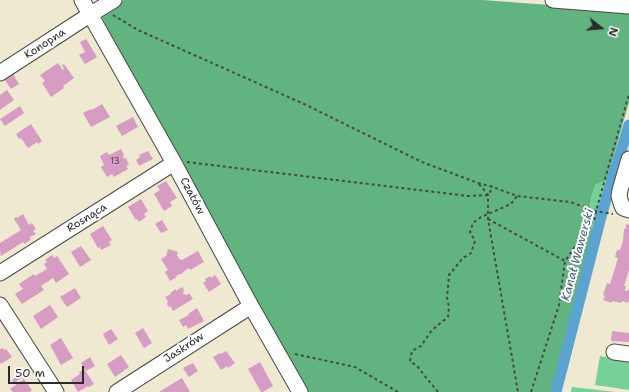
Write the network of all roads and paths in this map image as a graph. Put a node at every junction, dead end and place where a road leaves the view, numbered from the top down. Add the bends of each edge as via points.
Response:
1 (82, 0) edge
2 (553, 0) edge
3 (629, 6) edge
4 (113, 7) edge
5 (90, 14) junction
6 (2, 69) edge
7 (629, 94) edge
8 (629, 160) edge
9 (179, 162) junction
10 (478, 183) junction
11 (493, 187) junction
12 (488, 195) junction
13 (517, 196) junction
14 (625, 207) edge
15 (596, 211) junction
16 (609, 213) dead end
17 (488, 214) junction
18 (488, 219) junction
19 (566, 262) junction
20 (0, 273) edge
21 (0, 306) edge
22 (251, 306) junction
23 (614, 352) dead end
24 (295, 354) dead end
25 (629, 354) edge
26 (56, 392) edge
27 (117, 392) edge
28 (300, 392) edge
29 (398, 392) edge
30 (438, 392) edge
31 (518, 392) edge
32 (531, 392) edge

1 - 5 street, Czatów
2 - 3 street
4 - 5 street, Konopna
4 - 10 path via 138,30 304,104 422,162
5 - 6 street, Konopna
5 - 9 street, Czatów
7 - 15 path
8 - 14 street via 620,190
9 - 12 path via 421,191 468,196
9 - 20 street, Rosnąca
9 - 22 street, Czatów
10 - 11 path
10 - 12 path
11 - 12 path
11 - 13 path
12 - 17 path
13 - 15 path via 570,202
13 - 17 path via 511,204
15 - 16 path
15 - 19 path via 595,218
17 - 18 path
17 - 30 path via 473,223 470,232 475,241 471,253 463,258 449,275 448,317 412,351 410,361
18 - 19 path
18 - 31 path
19 - 32 path via 560,305
21 - 26 street
22 - 27 street, Jaskrów
22 - 28 street, Czatów
23 - 25 street
24 - 29 path via 355,367

